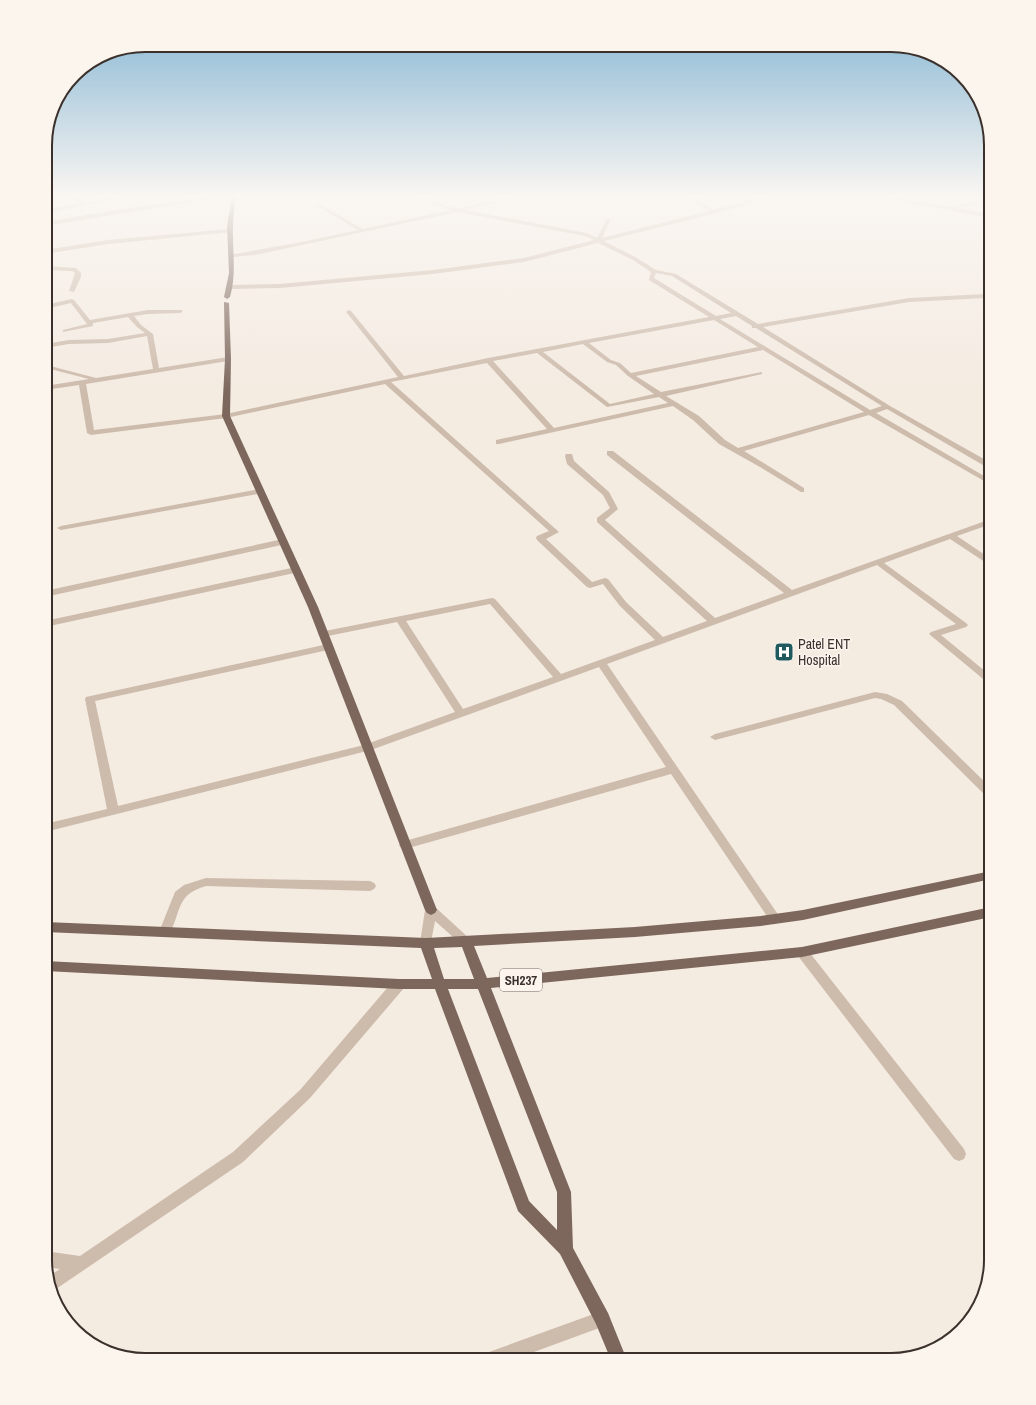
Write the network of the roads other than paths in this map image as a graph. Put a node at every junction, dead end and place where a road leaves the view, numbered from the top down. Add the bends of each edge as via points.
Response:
1 (59, 261) edge
2 (232, 261) edge
3 (520, 261) edge
4 (638, 261) edge
5 (52, 268) edge
6 (60, 268) junction
7 (653, 270) junction
8 (231, 288) junction
9 (72, 291) dead end
10 (984, 296) edge
11 (52, 305) edge
12 (180, 311) dead end
13 (349, 312) dead end
14 (735, 314) junction
15 (130, 315) junction
16 (715, 318) junction
17 (88, 322) junction
18 (756, 327) junction
19 (65, 331) dead end
20 (736, 331) junction
21 (150, 334) junction
22 (585, 343) junction
23 (52, 345) edge
24 (763, 348) junction
25 (538, 351) junction
26 (228, 359) junction
27 (488, 360) junction
28 (52, 368) edge
29 (156, 370) junction
30 (760, 373) dead end
31 (630, 375) junction
32 (402, 378) junction
33 (96, 379) junction
34 (386, 381) junction
35 (82, 382) junction
36 (52, 387) edge
37 (660, 395) junction
38 (674, 404) junction
39 (888, 407) junction
40 (869, 412) junction
41 (226, 416) junction
42 (552, 430) junction
43 (499, 442) dead end
44 (739, 450) junction
45 (610, 453) dead end
46 (569, 456) dead end
47 (984, 462) edge
48 (984, 474) edge
49 (978, 475) junction
50 (984, 479) edge
51 (801, 490) dead end
52 (260, 491) junction
53 (984, 523) edge
54 (61, 528) dead end
55 (950, 535) junction
56 (284, 542) junction
57 (984, 558) edge
58 (878, 562) junction
59 (296, 570) junction
60 (52, 592) edge
61 (791, 594) junction
62 (400, 619) junction
63 (52, 622) edge
64 (714, 622) junction
65 (323, 634) junction
66 (662, 641) junction
67 (328, 647) junction
68 (601, 663) junction
69 (984, 675) edge
70 (559, 678) junction
71 (461, 714) junction
72 (715, 737) dead end
73 (367, 748) junction
74 (674, 769) junction
75 (984, 787) edge
76 (113, 811) junction
77 (52, 826) edge
78 (405, 845) junction
79 (984, 876) edge
80 (370, 886) dead end
81 (431, 910) junction
82 (984, 913) edge
83 (775, 919) junction
84 (52, 927) edge
85 (165, 932) junction
86 (466, 942) junction
87 (426, 944) junction
88 (802, 952) junction
89 (52, 966) edge
90 (399, 984) junction
91 (482, 984) junction
92 (440, 985) junction
93 (959, 1154) dead end
94 (565, 1249) junction
95 (52, 1260) edge
96 (81, 1264) junction
97 (55, 1282) edge
98 (602, 1319) junction
99 (508, 1353) edge
100 (616, 1353) edge

1 - 6 street
2 - 8 main road
3 - 8 street via 433,272
4 - 7 street
5 - 6 street
6 - 9 street via 74,269 78,273
7 - 14 street via 674,275
7 - 16 street via 651,279
8 - 26 main road via 227,300
10 - 18 street via 909,300
11 - 17 street via 72,301
12 - 15 street
13 - 32 street
14 - 16 street
14 - 18 street
15 - 17 street
15 - 21 street
16 - 20 street
16 - 22 street
17 - 19 street via 91,325
18 - 20 street
18 - 39 street
20 - 24 street
21 - 23 street via 108,341
21 - 29 street
22 - 25 street
22 - 31 street
24 - 31 street
24 - 40 street
25 - 27 street
25 - 37 street via 609,406
26 - 29 street
26 - 41 main road
27 - 32 street
27 - 42 street
28 - 33 street
29 - 33 street
30 - 37 street
31 - 37 street
32 - 34 street
33 - 35 street
34 - 41 street
34 - 66 street via 555,532 540,538 590,585 605,581 623,604
35 - 36 street
35 - 41 street via 91,433
37 - 38 street
38 - 42 street
38 - 44 street via 696,418 722,442
39 - 40 street
39 - 47 street
40 - 44 street
40 - 49 street
41 - 52 main road
42 - 43 street
44 - 51 street
45 - 61 street
46 - 64 street via 570,462 606,494 614,509 600,520
48 - 49 street
49 - 50 street
52 - 54 street
52 - 56 main road
53 - 55 street
55 - 57 street
55 - 58 street
56 - 59 main road
56 - 60 street
58 - 61 street
58 - 69 street via 963,625 934,634
59 - 63 street
59 - 65 main road
61 - 64 street
62 - 65 street
62 - 70 street via 492,602
62 - 71 street
64 - 66 street
65 - 67 main road
66 - 68 street
67 - 73 main road
67 - 76 street via 90,699
68 - 70 street
68 - 74 street
70 - 71 street
71 - 73 street
72 - 75 street via 875,695 883,696 898,703
73 - 76 street
73 - 78 main road
74 - 78 street
74 - 83 street
76 - 77 street
78 - 81 main road
79 - 83 main road
80 - 85 street via 206,882 182,891
81 - 86 street
81 - 87 street
82 - 88 main road, SH237
83 - 86 main road via 730,925
84 - 85 main road
85 - 87 main road
86 - 87 main road
86 - 91 main road
87 - 92 main road
88 - 91 main road, SH237
88 - 93 street
89 - 90 main road, SH237
90 - 92 main road, SH237
90 - 96 street via 305,1094 238,1157
91 - 92 main road, SH237
91 - 94 main road via 564,1192
92 - 94 main road via 523,1206
94 - 98 main road
95 - 96 street
96 - 97 street
98 - 99 street
98 - 100 main road

